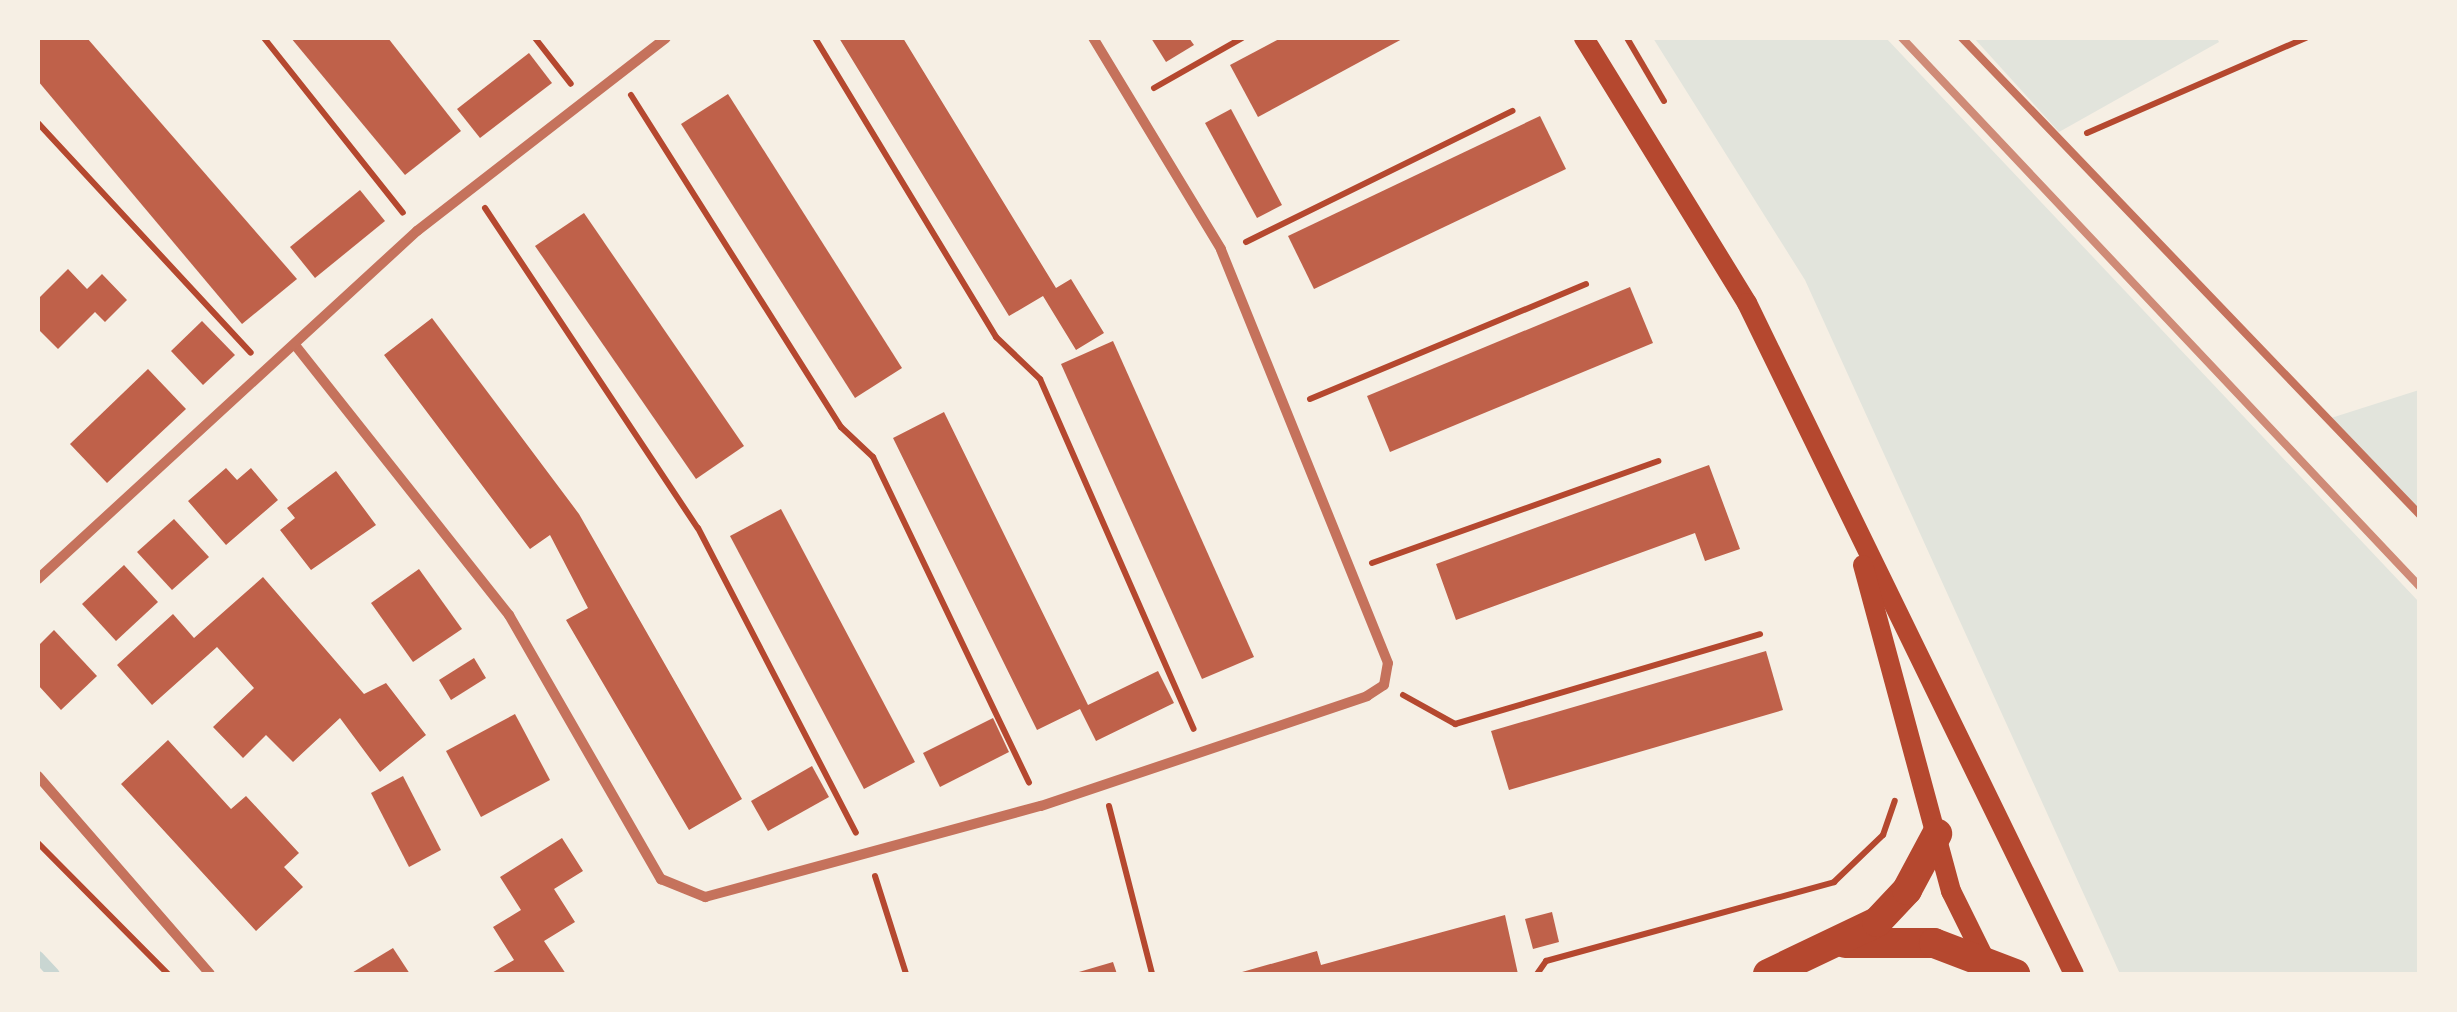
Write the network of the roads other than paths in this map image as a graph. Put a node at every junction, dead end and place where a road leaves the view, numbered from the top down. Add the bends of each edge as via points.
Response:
1 (666, 38) edge
2 (1093, 38) edge
3 (1584, 38) edge
4 (1962, 38) edge
5 (295, 345) junction
6 (2420, 516) edge
7 (1851, 520) junction
8 (38, 578) edge
9 (38, 776) edge
10 (1936, 834) junction
11 (1842, 944) junction
12 (1987, 965) edge
13 (210, 974) edge
14 (1768, 974) edge
15 (2015, 974) edge
16 (2074, 974) edge

1 - 5 street via 470,186
2 - 5 street via 1223,254 1388,664 1384,685 1205,754 1041,806 705,897 661,879 509,614
3 - 7 main road via 1747,303
4 - 6 lane
5 - 8 street
7 - 10 main road
7 - 16 main road
9 - 13 street
10 - 11 highway via 1893,908
10 - 12 main road
11 - 12 highway via 1934,942
11 - 14 highway
12 - 15 highway

